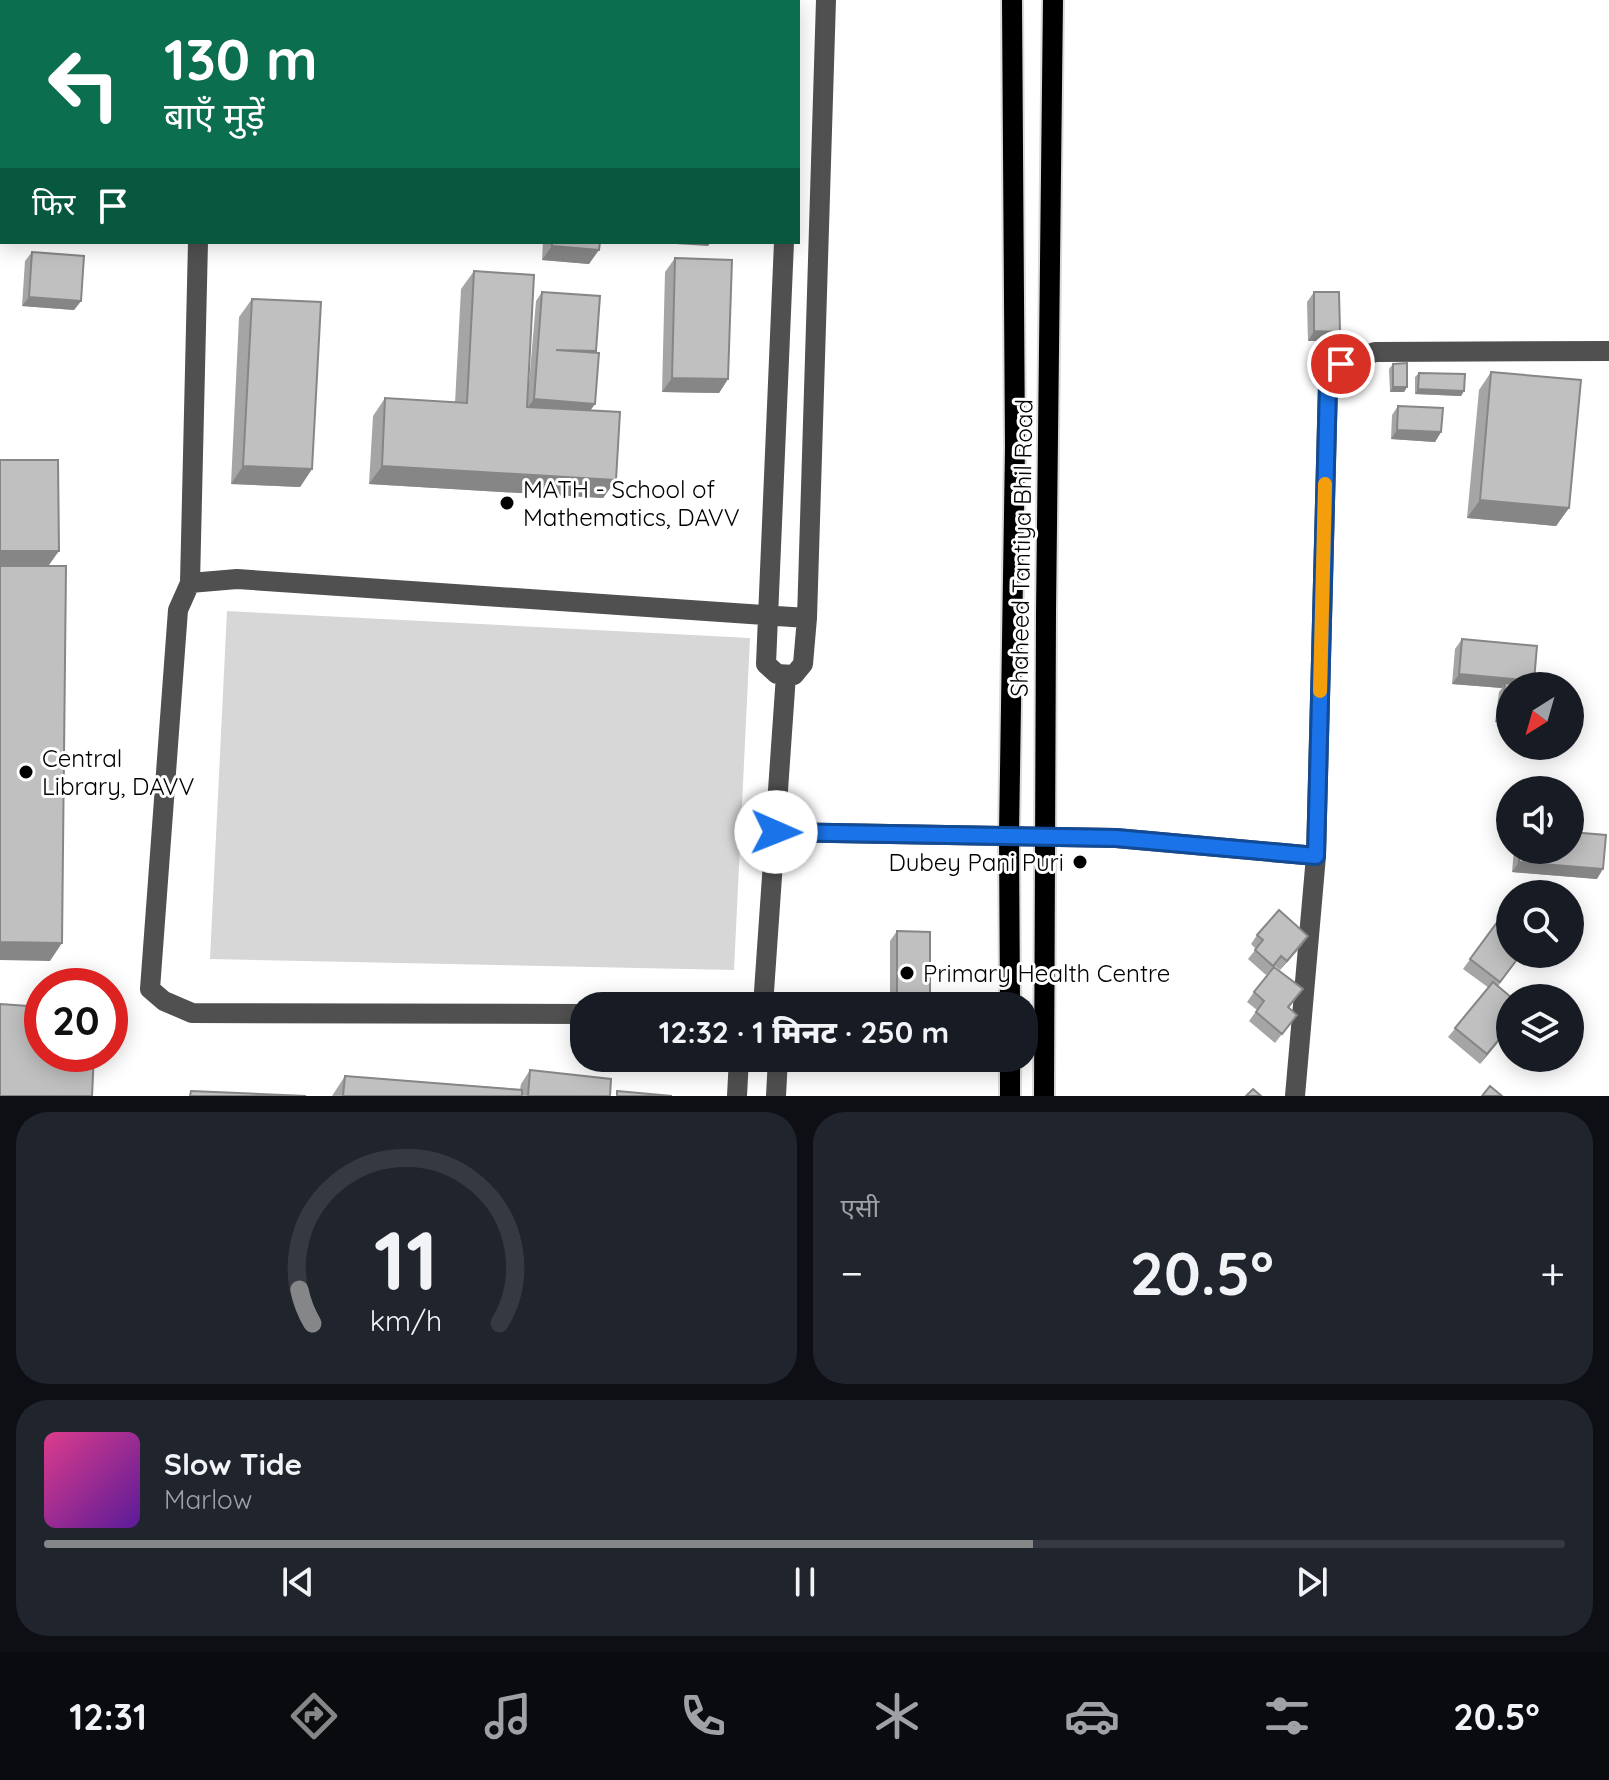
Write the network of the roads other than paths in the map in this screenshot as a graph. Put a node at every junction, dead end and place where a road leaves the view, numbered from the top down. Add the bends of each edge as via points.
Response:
1 (826, 0) edge
2 (1012, 0) edge
3 (1053, 0) edge
4 (198, 244) edge
5 (784, 244) edge
6 (1609, 351) edge
7 (190, 583) junction
8 (768, 615) junction
9 (807, 618) junction
10 (786, 675) junction
11 (776, 832) junction
12 (1009, 835) junction
13 (1045, 835) junction
14 (1316, 856) junction
15 (764, 992) edge
16 (1010, 992) edge
17 (570, 1014) edge
18 (738, 1072) edge
19 (777, 1072) edge
20 (1010, 1072) edge
21 (737, 1096) edge
22 (776, 1096) edge
23 (1010, 1096) edge
24 (1044, 1096) edge
25 (1295, 1096) edge

1 - 9 lane
2 - 12 main road via 1015,448
3 - 13 main road, Shaheed Tantiya Bhil Road
4 - 7 lane
5 - 8 lane
6 - 14 lane via 1375,352 1341,364 1328,385
7 - 8 lane via 237,579
7 - 17 lane via 178,610 150,989 192,1013
8 - 9 lane
8 - 10 lane via 766,664
9 - 10 lane via 803,664 794,675
10 - 11 lane
11 - 12 lane
11 - 15 lane
12 - 13 lane
12 - 16 main road
13 - 14 lane
13 - 24 main road, Shaheed Tantiya Bhil Road
14 - 25 lane
18 - 21 lane
19 - 22 lane
20 - 23 main road

